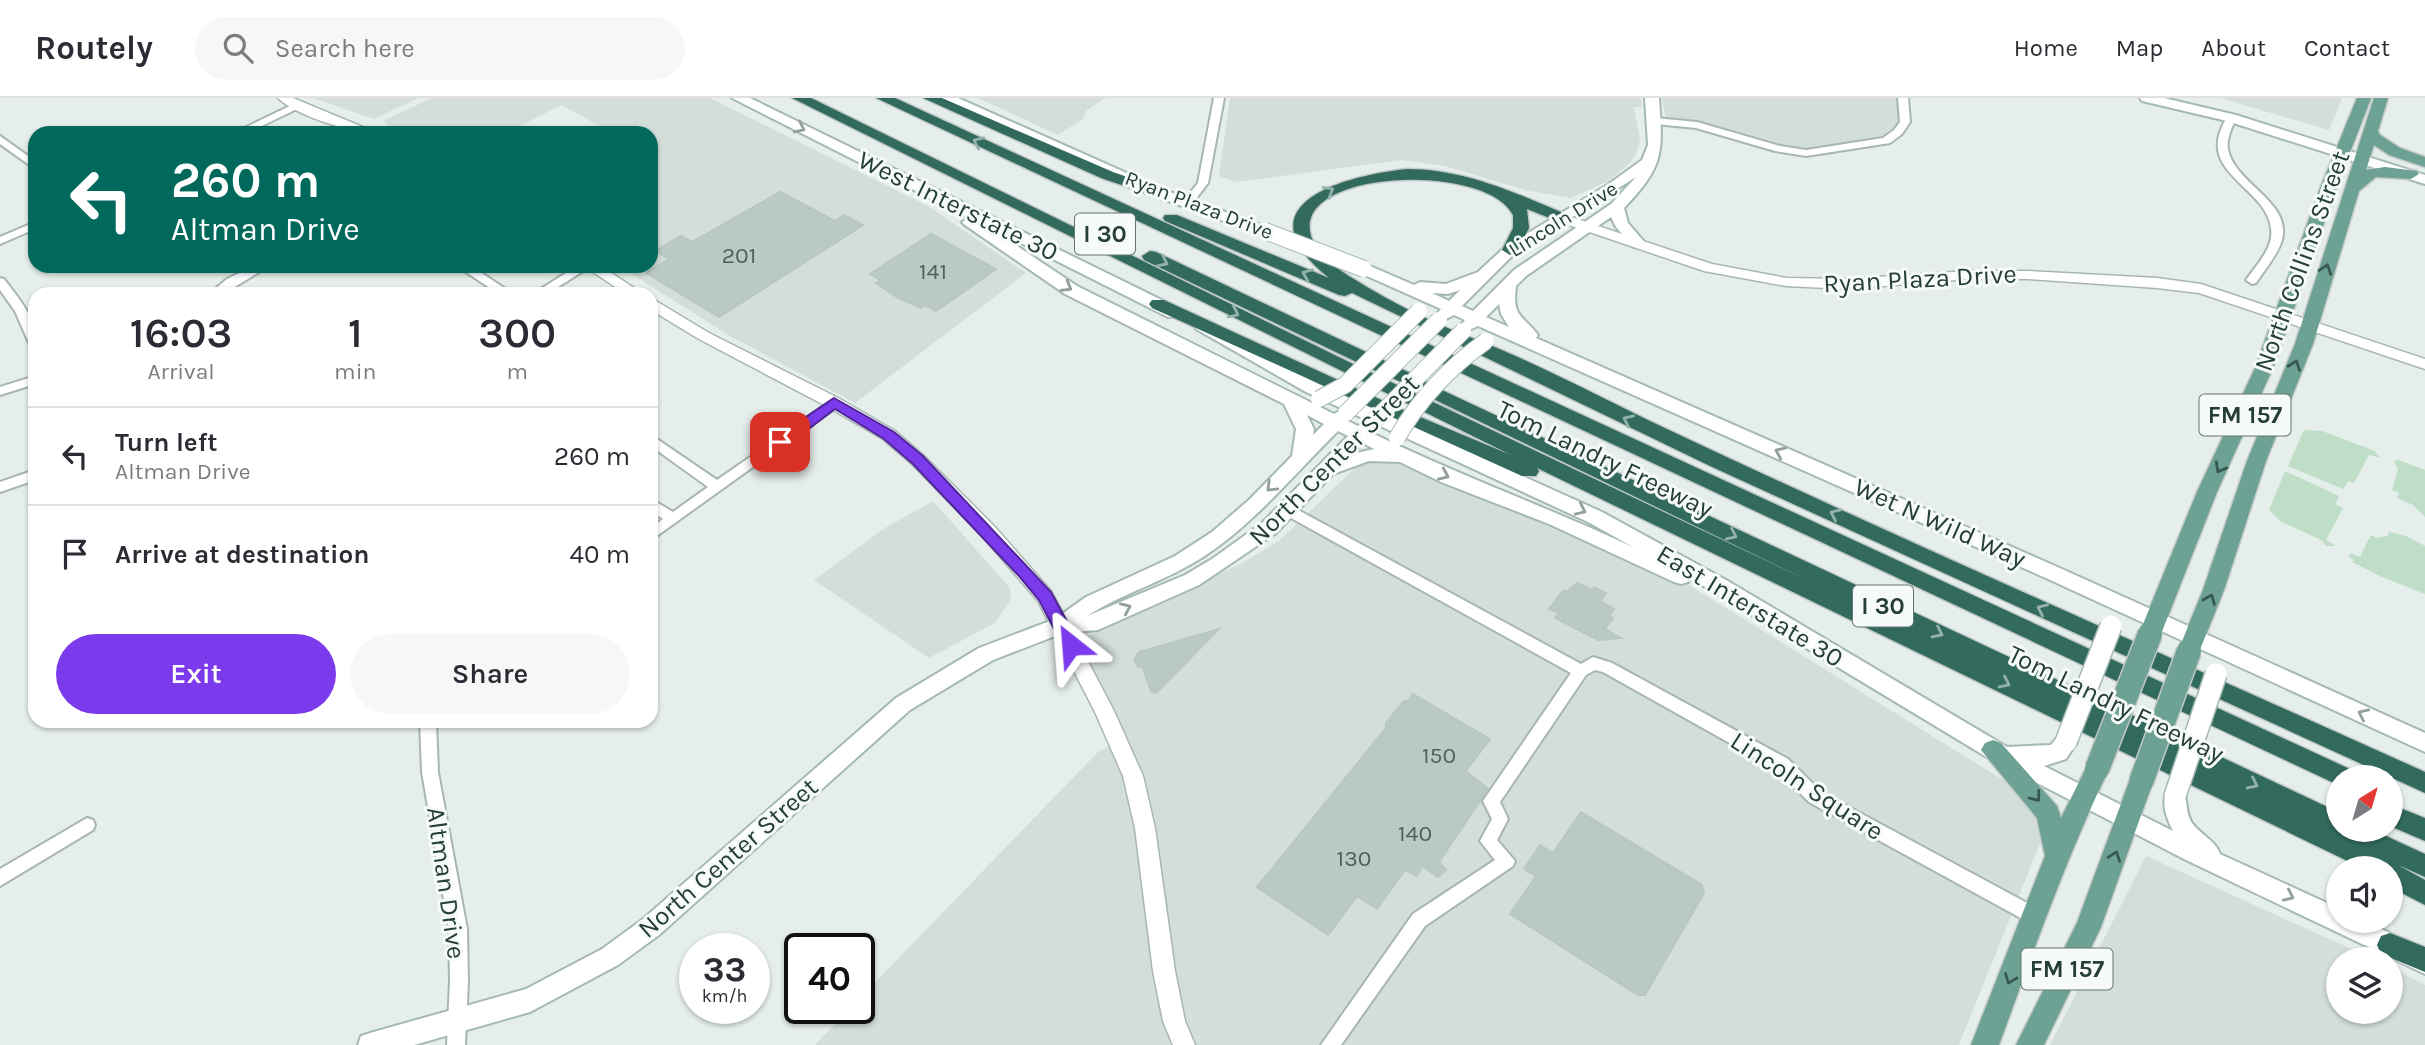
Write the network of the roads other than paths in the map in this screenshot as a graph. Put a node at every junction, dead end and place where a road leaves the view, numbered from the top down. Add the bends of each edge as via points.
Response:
1 (284, 98) edge
2 (739, 98) edge
3 (799, 98) edge
4 (883, 98) edge
5 (930, 98) edge
6 (947, 98) edge
7 (1219, 98) edge
8 (1652, 98) edge
9 (1892, 98) edge
10 (2147, 98) edge
11 (2199, 98) edge
12 (2364, 98) edge
13 (2381, 98) edge
14 (1904, 103) edge
15 (298, 106) junction
16 (832, 114) junction
17 (2231, 118) junction
18 (1656, 121) junction
19 (254, 126) edge
20 (352, 126) edge
21 (2370, 131) junction
22 (0, 139) edge
23 (2344, 147) junction
24 (2362, 154) junction
25 (28, 161) edge
26 (2425, 162) edge
27 (1023, 163) junction
28 (1646, 163) junction
29 (2420, 175) edge
30 (930, 193) junction
31 (2350, 193) junction
32 (1162, 194) junction
33 (1504, 194) junction
34 (1187, 203) junction
35 (1616, 207) junction
36 (1562, 218) junction
37 (1588, 226) junction
38 (28, 228) edge
39 (0, 241) edge
40 (1638, 244) junction
41 (1510, 250) junction
42 (249, 273) edge
43 (474, 273) edge
44 (574, 273) edge
45 (602, 273) edge
46 (1486, 274) junction
47 (2252, 280) dead end
48 (0, 282) edge
49 (1510, 283) junction
50 (1401, 284) junction
51 (224, 287) edge
52 (496, 287) edge
53 (550, 287) edge
54 (625, 287) edge
55 (1158, 304) junction
56 (658, 307) edge
57 (1453, 307) junction
58 (2284, 315) junction
59 (1476, 318) junction
60 (1423, 321) junction
61 (2311, 325) junction
62 (28, 328) edge
63 (1468, 342) junction
64 (1531, 342) junction
65 (1557, 354) junction
66 (2425, 364) edge
67 (28, 382) edge
68 (0, 391) edge
69 (1290, 398) junction
70 (834, 402) junction
71 (1355, 421) junction
72 (658, 445) edge
73 (1405, 452) junction
74 (1301, 458) junction
75 (28, 477) edge
76 (1318, 477) junction
77 (0, 487) edge
78 (718, 488) junction
79 (658, 509) edge
80 (1287, 509) junction
81 (673, 519) junction
82 (658, 530) edge
83 (2055, 574) junction
84 (1922, 581) junction
85 (1062, 625) junction
86 (2153, 627) junction
87 (1795, 632) junction
88 (1921, 643) junction
89 (2192, 644) junction
90 (2165, 665) junction
91 (1581, 671) junction
92 (2295, 683) junction
93 (428, 728) edge
94 (2425, 743) edge
95 (1993, 750) junction
96 (2326, 769) edge
97 (2425, 773) edge
98 (2326, 783) edge
99 (2425, 783) edge
100 (2082, 796) junction
101 (2403, 804) edge
102 (2425, 814) edge
103 (2283, 818) junction
104 (2326, 818) edge
105 (2127, 820) junction
106 (2403, 820) edge
107 (87, 825) dead end
108 (2425, 830) edge
109 (2374, 842) edge
110 (2057, 856) junction
111 (2355, 856) edge
112 (2359, 856) edge
113 (2425, 866) edge
114 (2239, 873) junction
115 (2403, 877) edge
116 (0, 878) edge
117 (2403, 880) edge
118 (2425, 887) edge
119 (2425, 893) edge
120 (2326, 914) edge
121 (2035, 916) junction
122 (2364, 933) edge
123 (2390, 946) joint
124 (2425, 962) edge
125 (457, 1033) edge
126 (370, 1045) edge
127 (1184, 1045) edge
128 (1330, 1045) edge
129 (1984, 1045) edge
130 (2030, 1045) edge

1 - 15 street
2 -> 30 main road, West Interstate 30
3 - 16 highway, Tom Landry Freeway / I 30
27 -> 4 highway, Tom Landry Freeway / I 30
5 - 32 highway
6 - 32 main road, Ryan Plaza Drive
7 - 34 street via 1203,183
8 - 18 main road, Lincoln Drive
9 - 14 street
10 - 17 main road
11 - 23 main road
12 - 23 main road, North Collins Street / FM 157
13 - 21 main road, North Collins Street / FM 157
14 - 18 street via 1905,122 1886,141 1806,153 1697,125
15 - 19 street
15 - 20 street
16 -> 88 highway, Tom Landry Freeway / I 30
16 -> 104 highway, I 30 via 872,127 1017,192
17 - 23 main road
17 - 47 street via 2223,139 2225,158 2262,200 2277,230 2277,238
18 - 28 main road, Lincoln Drive via 1654,145
21 - 24 main road, North Collins Street / FM 157
21 - 26 main road via 2389,149
22 - 25 street
23 - 24 main road
23 - 58 main road, North Collins Street / FM 157
24 - 29 main road
24 - 31 main road, North Collins Street / FM 157
60 -> 27 highway
27 - 84 highway, Tom Landry Freeway / I 30
28 - 35 main road, Lincoln Drive via 1643,179
28 - 36 main road, Lincoln Drive
29 - 31 main road via 2370,173 2359,179
30 - 55 main road, West Interstate 30
30 -> 69 main road via 1071,290
61 -> 31 main road, North Collins Street / FM 157
32 - 34 main road, Ryan Plaza Drive
33 - 36 highway
33 - 41 highway via 1521,212 1523,224
60 -> 33 highway via 1321,263 1302,231 1311,205 1335,187 1400,173 1446,176
34 - 50 main road, Ryan Plaza Drive, bridge
35 - 37 main road, Lincoln Drive
35 - 40 main road via 1621,224
36 - 37 street, Ryan Plaza Drive
36 - 41 main road, Lincoln Drive
37 - 40 street, Ryan Plaza Drive
37 - 49 main road, Lincoln Drive
38 - 39 street
40 - 58 street, Ryan Plaza Drive via 1709,268 1786,282 1847,284 1968,275 2132,281 2201,289
41 - 46 main road, Lincoln Drive
42 - 51 street
43 - 52 street
44 - 53 street
45 - 54 street
46 - 50 main road via 1448,289
46 - 57 main road, Lincoln Drive
48 - 62 street
49 - 59 main road, Lincoln Drive
49 - 65 main road via 1509,317
50 - 57 main road, Ryan Plaza Drive
50 - 60 main road via 1418,299
55 - 71 main road, West Interstate 30 via 1312,388
55 - 88 highway
56 - 70 street
57 - 59 main road, Wet N Wild Way
57 - 60 main road, North Center Street
58 - 61 street
58 -> 86 main road, North Collins Street / FM 157
59 - 63 main road, North Center Street
59 - 64 main road, Wet N Wild Way
60 - 63 highway
60 - 69 main road, bridge via 1345,385 1319,399
60 - 71 main road, North Center Street, bridge
61 - 66 street
89 -> 61 main road, North Collins Street / FM 157
63 - 64 main road via 1499,338
63 - 71 main road, North Center Street, bridge
63 - 73 main road, bridge via 1469,353 1411,414
90 -> 63 highway
64 - 65 main road, Wet N Wild Way
83 -> 65 main road, Wet N Wild Way
67 - 68 street
69 - 71 main road
69 - 74 main road via 1305,429
70 - 78 street
70 - 85 street via 889,435 918,460 1024,571
71 - 73 main road
71 - 74 main road, North Center Street
71 - 76 main road, North Center Street
71 -> 87 main road, East Interstate 30 via 1595,517
72 - 78 street
73 - 76 main road via 1350,460
73 -> 87 main road
74 -> 85 main road, North Center Street via 1200,550 1080,608
75 - 77 street
76 - 80 main road, North Center Street
78 - 81 street
79 - 81 street
85 -> 80 main road, North Center Street via 1091,624 1192,580 1241,551
80 - 91 street
81 - 82 street
83 - 86 main road, Wet N Wild Way
83 - 95 main road, bridge via 2097,601 2109,615 2111,626 2066,743 2058,753 2014,756
84 - 96 highway, Tom Landry Freeway / I 30
84 - 98 highway via 2022,643
85 - 125 main road, North Center Street via 986,654 931,685 903,704 651,927 610,957
85 - 127 street via 1133,776 1145,828 1164,971
86 - 89 main road, Wet N Wild Way
86 - 100 main road, North Collins Street / FM 157, bridge
87 - 95 main road, East Interstate 30
88 -> 103 highway, Tom Landry Freeway / I 30
89 - 92 main road, Wet N Wild Way
89 - 105 main road, North Collins Street / FM 157, bridge
90 - 97 highway
90 - 99 highway
91 - 121 street, Lincoln Square via 1593,663 1607,667 1782,764 1815,797
91 - 128 street via 1492,801 1500,819 1488,841 1507,861 1419,920
94 -> 92 main road, Wet N Wild Way
92 - 114 main road, bridge via 2238,668 2216,674 2175,796 2179,823 2195,843
93 - 125 street, Altman Drive via 430,772 458,929
95 - 100 main road, East Interstate 30
95 -> 110 main road via 2048,814
100 - 105 main road, East Interstate 30
100 - 110 main road, North Collins Street / FM 157
101 - 102 highway
103 - 111 highway
103 - 112 highway, Tom Landry Freeway / I 30
105 - 114 main road, East Interstate 30
130 -> 105 main road, North Collins Street / FM 157 via 2088,927
106 - 108 highway
107 - 116 street
109 - 113 highway
110 - 121 main road, North Collins Street / FM 157
114 -> 120 main road
115 - 118 highway, Tom Landry Freeway / I 30
117 - 119 highway
121 -> 129 main road, North Collins Street / FM 157
122 - 123 main road
123 - 124 highway
125 - 126 main road, North Center Street

